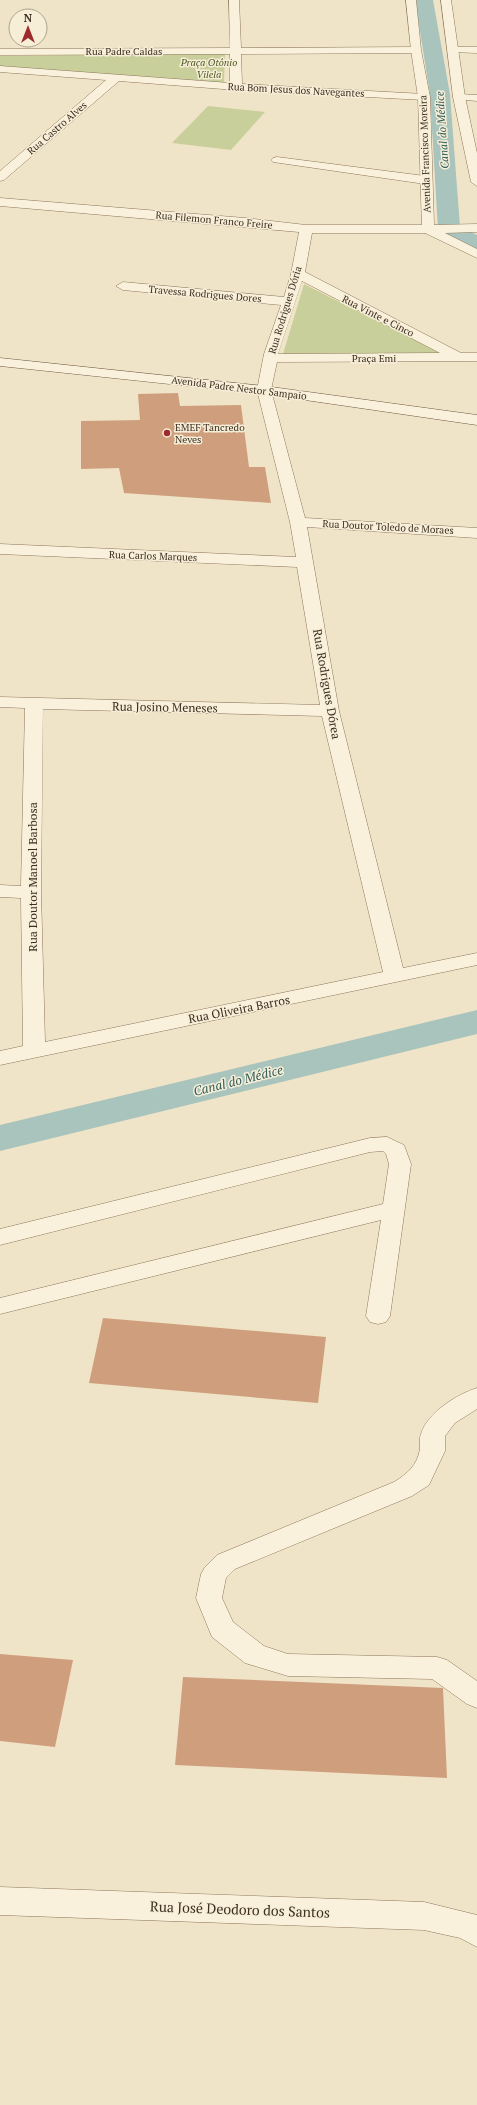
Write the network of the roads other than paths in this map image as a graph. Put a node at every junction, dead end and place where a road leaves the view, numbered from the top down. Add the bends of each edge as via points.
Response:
1 (234, 0) edge
2 (411, 0) edge
3 (446, 0) edge
4 (235, 50) junction
5 (416, 50) junction
6 (454, 50) junction
7 (477, 50) edge
8 (0, 52) edge
9 (0, 70) edge
10 (115, 79) junction
11 (236, 87) junction
12 (424, 97) junction
13 (459, 97) junction
14 (477, 98) edge
15 (277, 160) dead end
16 (0, 177) edge
17 (425, 180) junction
18 (477, 182) edge
19 (0, 202) edge
20 (477, 228) edge
21 (306, 229) junction
22 (430, 229) junction
23 (477, 254) edge
24 (298, 274) junction
25 (123, 286) dead end
26 (288, 302) junction
27 (458, 357) junction
28 (477, 357) edge
29 (270, 358) junction
30 (0, 362) edge
31 (264, 390) junction
32 (477, 420) edge
33 (298, 522) junction
34 (477, 533) edge
35 (0, 549) edge
36 (306, 562) junction
37 (0, 702) edge
38 (34, 703) junction
39 (330, 711) junction
40 (0, 891) edge
41 (31, 893) junction
42 (477, 959) edge
43 (395, 977) junction
44 (34, 1050) junction
45 (0, 1058) edge
46 (393, 1209) junction
47 (0, 1237) edge
48 (0, 1306) edge
49 (378, 1316) dead end
50 (477, 1393) edge
51 (477, 1696) edge
52 (0, 1901) edge
53 (477, 1933) edge

1 - 4 street
2 - 5 street, Avenida Francisco Moreira
3 - 6 street
4 - 5 street, Rua Padre Caldas
4 - 8 street, Rua Padre Caldas
4 - 11 street
5 - 12 street, Avenida Francisco Moreira
6 - 7 street
6 - 13 street
9 - 10 street, Rua Bom Jesus dos Navegantes
10 - 11 street, Rua Bom Jesus dos Navegantes
10 - 16 street, Rua Castro Alves
11 - 12 street, Rua Bom Jesus dos Navegantes
12 - 17 street, Avenida Francisco Moreira
13 - 14 street
13 - 18 street
15 - 17 lane
17 - 22 street, Avenida Francisco Moreira
19 - 21 street, Rua Filemon Franco Freire
20 - 22 street, Rua Filemon Franco Freire
21 - 22 street, Rua Filemon Franco Freire
21 - 24 street, Rua Rodrigues Dória
22 - 23 street, Avenida Francisco Moreira
24 - 26 street, Rua Rodrigues Dória
24 - 27 street, Rua Vinte e Cinco
25 - 26 street, Travessa Rodrigues Dores
26 - 29 street, Rua Rodrigues Dória
27 - 28 street, Praça Emi
27 - 29 street, Praça Emi
29 - 31 street, Rua Rodrigues Dória
30 - 31 street, Avenida Padre Nestor Sampaio
31 - 32 street, Avenida Padre Nestor Sampaio
31 - 33 street, Rua Rodrigues Dórea
33 - 34 street, Rua Doutor Toledo de Moraes
33 - 36 street, Rua Rodrigues Dórea
35 - 36 street, Rua Carlos Marques
36 - 39 street, Rua Rodrigues Dórea
37 - 38 street, Rua Josino Meneses
38 - 39 street, Rua Josino Meneses
38 - 41 street, Rua Doutor Manoel Barbosa
39 - 43 street, Rua Rodrigues Dórea
40 - 41 street
41 - 44 street, Rua Doutor Manoel Barbosa
42 - 43 street, Rua Oliveira Barros
43 - 44 street, Rua Oliveira Barros
44 - 45 street, Rua Oliveira Barros
46 - 47 lane via 400,1164 396,1150 387,1144 370,1145
46 - 48 lane
46 - 49 lane
50 - 51 lane via 446,1416 433,1434 432,1451 420,1478 403,1489 226,1562 214,1574 209,1598 222,1629 255,1655 288,1665 437,1668
52 - 53 street, Rua José Deodoro dos Santos via 424,1916 468,1926

